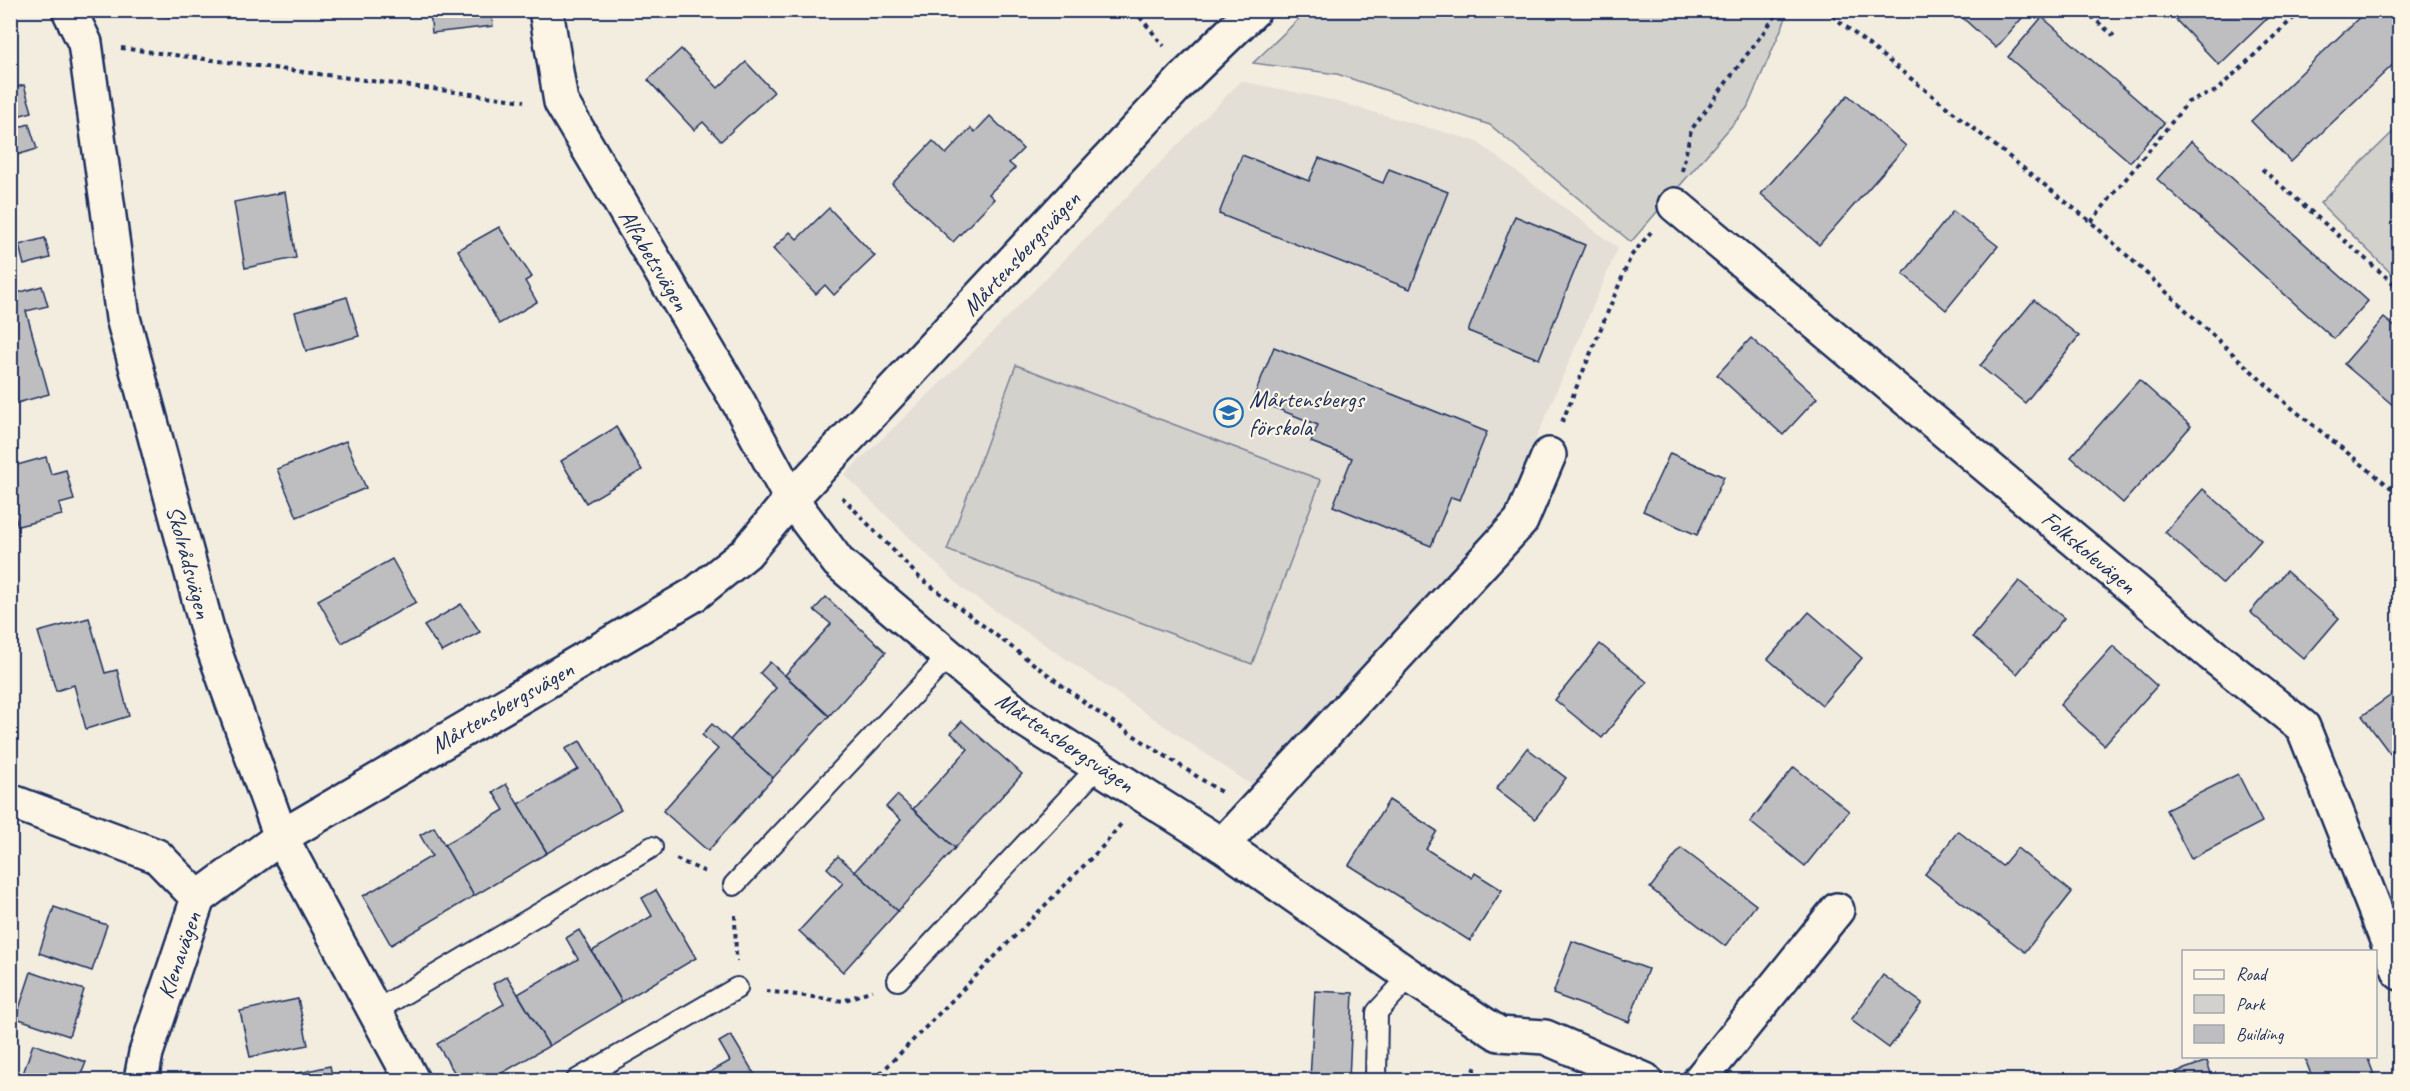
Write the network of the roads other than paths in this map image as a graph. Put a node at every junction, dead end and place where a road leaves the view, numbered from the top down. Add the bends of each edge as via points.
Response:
1 (69, 10) edge
2 (546, 10) edge
3 (1254, 10) edge
4 (1675, 205) dead end
5 (1549, 455) dead end
6 (791, 499) junction
7 (948, 656) junction
8 (1099, 766) junction
9 (10, 801) edge
10 (281, 837) junction
11 (1222, 845) junction
12 (652, 847) road end
13 (734, 885) road end
14 (198, 898) junction
15 (1837, 910) dead end
16 (2400, 974) edge
17 (1410, 976) junction
18 (898, 980) road end
19 (737, 988) road end
20 (375, 1011) junction
21 (141, 1080) edge
22 (412, 1080) edge
23 (577, 1080) edge
24 (1376, 1080) edge
25 (1645, 1080) edge
26 (1700, 1080) edge

1 - 10 street, Skolrådsvägen via 85,43 123,318 209,636
2 - 6 street, Alfabetsvägen via 561,102
3 - 6 street, Mårtensbergsvägen via 1187,75
4 - 16 street, Folkskolevägen via 2303,728
5 - 11 street via 1521,521
6 - 7 street, Mårtensbergsvägen via 838,562
6 - 10 street, Mårtensbergsvägen via 746,553 695,594
7 - 8 street, Mårtensbergsvägen via 1022,718
7 - 13 lane
8 - 11 street, Mårtensbergsvägen
8 - 18 lane
9 - 14 street, Klenavägen via 157,856
10 - 14 street, Mårtensbergsvägen
10 - 20 street, Skolrådsvägen
11 - 17 street, Mårtensbergsvägen
12 - 20 lane
14 - 21 street, Klenavägen via 146,1053
15 - 26 street
17 - 24 lane via 1377,1012
17 - 25 street, Mårtensbergsvägen via 1499,1034 1545,1037
19 - 23 lane
20 - 22 street, Skolrådsvägen

